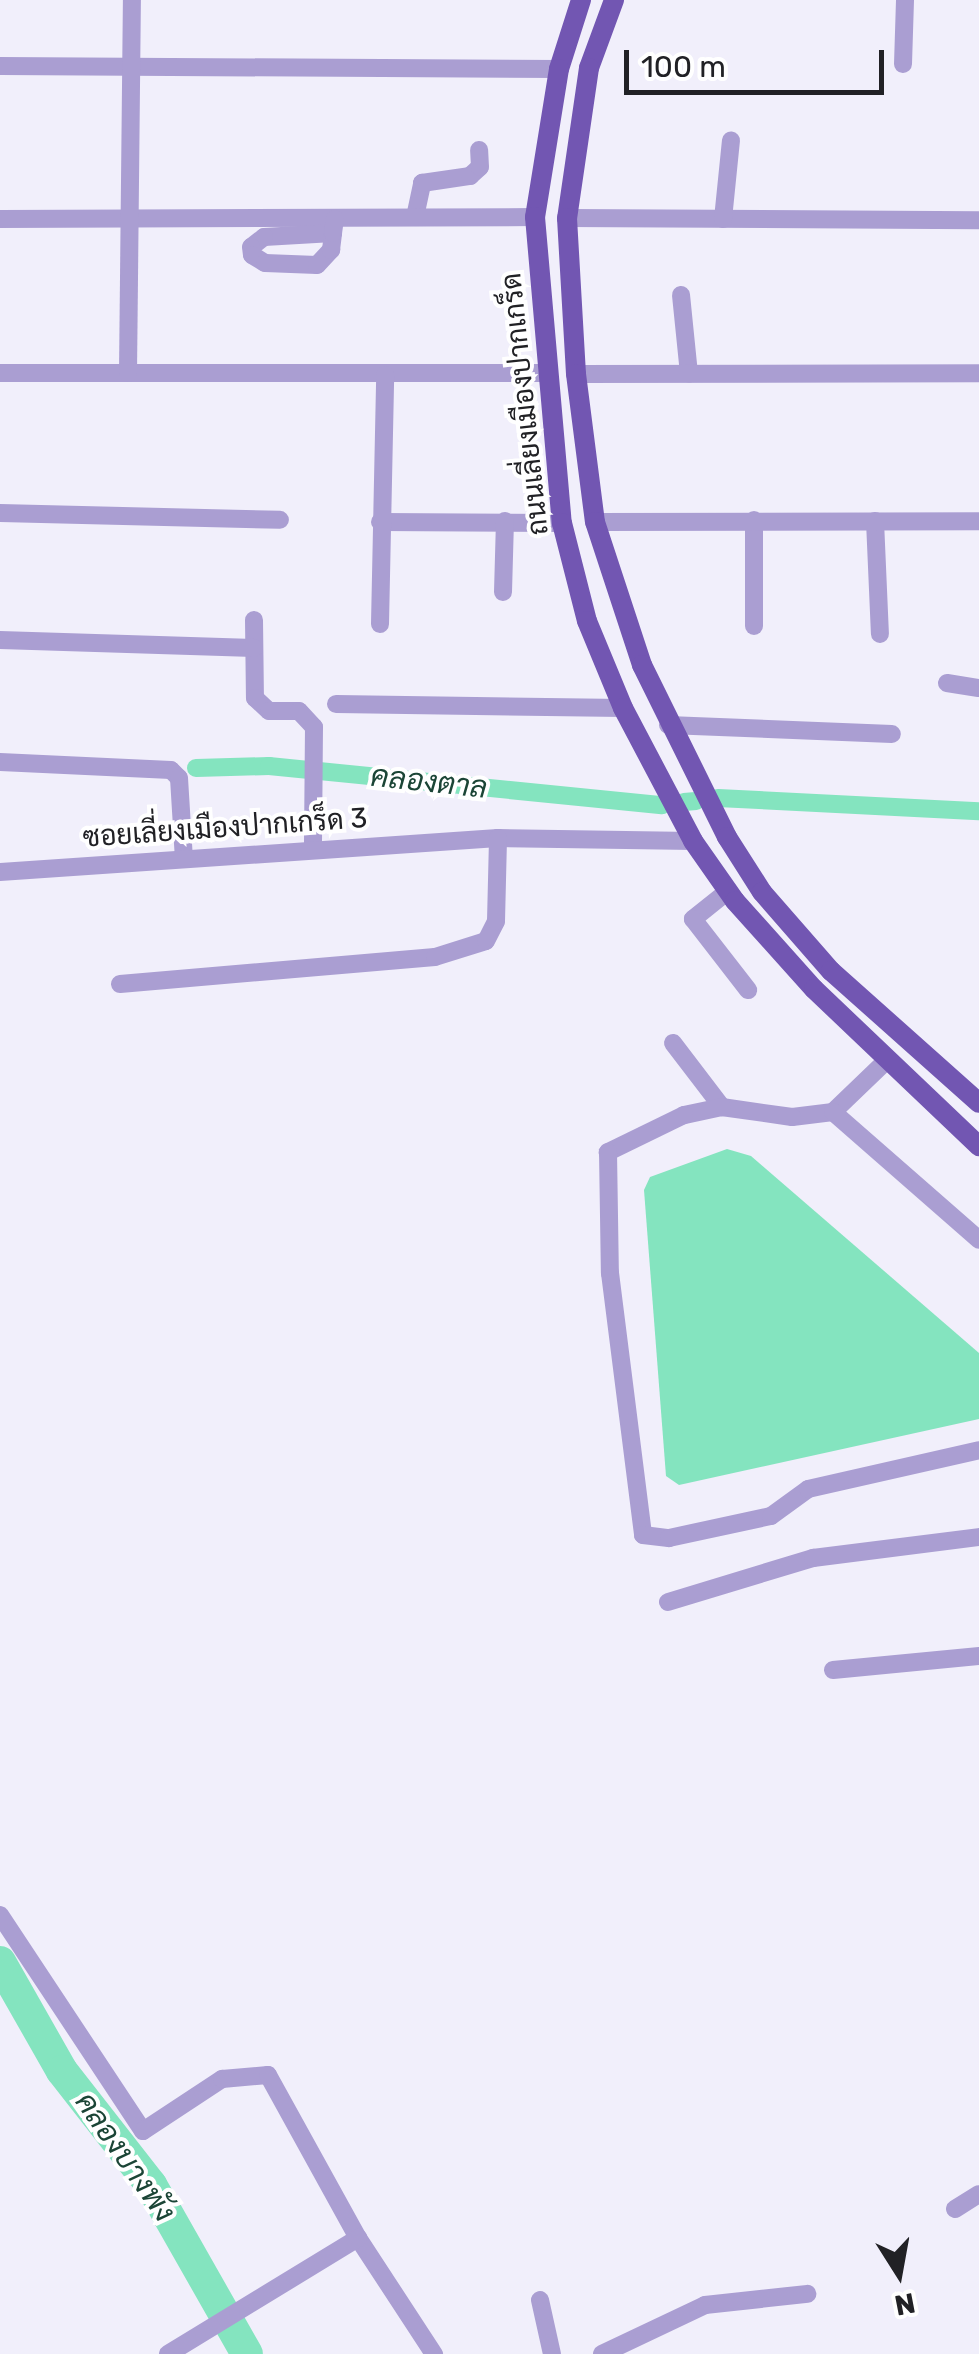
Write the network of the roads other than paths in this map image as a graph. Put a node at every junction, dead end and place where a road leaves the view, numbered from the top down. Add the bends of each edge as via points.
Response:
1 (132, 0) edge
2 (582, 0) edge
3 (614, 0) edge
4 (905, 0) edge
5 (903, 64) dead end
6 (0, 66) edge
7 (132, 66) junction
8 (559, 69) junction
9 (731, 140) dead end
10 (480, 150) dead end
11 (415, 217) junction
12 (535, 217) junction
13 (567, 218) junction
14 (0, 219) edge
15 (130, 219) junction
16 (723, 219) junction
17 (979, 220) edge
18 (681, 296) dead end
19 (0, 373) edge
20 (128, 373) junction
21 (546, 373) junction
22 (979, 373) edge
23 (576, 374) junction
24 (689, 374) junction
25 (385, 375) junction
26 (0, 512) edge
27 (280, 520) dead end
28 (754, 520) junction
29 (979, 520) edge
30 (505, 521) junction
31 (875, 521) junction
32 (380, 522) junction
33 (562, 522) junction
34 (596, 522) junction
35 (503, 592) dead end
36 (254, 620) dead end
37 (380, 624) dead end
38 (754, 626) dead end
39 (880, 634) dead end
40 (0, 640) edge
41 (254, 648) junction
42 (947, 682) dead end
43 (979, 688) edge
44 (336, 704) dead end
45 (623, 708) junction
46 (668, 725) junction
47 (892, 734) dead end
48 (0, 762) edge
49 (498, 838) junction
50 (693, 841) junction
51 (313, 848) junction
52 (184, 859) junction
53 (0, 872) edge
54 (728, 891) junction
55 (120, 984) dead end
56 (748, 990) dead end
57 (673, 1044) dead end
58 (886, 1061) junction
59 (979, 1103) edge
60 (722, 1107) junction
61 (833, 1112) junction
62 (979, 1146) edge
63 (979, 1240) edge
64 (979, 1450) edge
65 (979, 1536) edge
66 (668, 1602) dead end
67 (979, 1656) edge
68 (832, 1670) dead end
69 (0, 1915) edge
70 (979, 2194) edge
71 (955, 2209) dead end
72 (358, 2238) junction
73 (807, 2294) dead end
74 (540, 2300) dead end
75 (168, 2354) edge
76 (434, 2354) edge
77 (552, 2354) edge
78 (602, 2354) edge

1 - 7 street
2 - 8 main road, ถนนเลี่ยงเมืองปากเกร็ด
3 - 13 main road, ถนนเลี่ยงเมืองปากเกร็ด via 589,68
4 - 5 street
6 - 7 street
7 - 8 street
7 - 15 street
8 - 12 main road, ถนนเลี่ยงเมืองปากเกร็ด
9 - 16 street
10 - 11 street via 480,167 470,176 422,183
11 - 12 street
11 - 15 street via 334,226
12 - 21 main road, ถนนเลี่ยงเมืองปากเกร็ด
13 - 16 street
13 - 23 main road, ถนนเลี่ยงเมืองปากเกร็ด
14 - 15 street
15 - 20 street
16 - 17 street
18 - 24 street
19 - 20 street
20 - 25 street
21 - 25 street
21 - 33 main road, ถนนเลี่ยงเมืองปากเกร็ด
22 - 24 street
23 - 24 street
23 - 34 main road, ถนนเลี่ยงเมืองปากเกร็ด
25 - 32 street
26 - 27 street
28 - 31 street
28 - 34 street
28 - 38 street
29 - 31 street
30 - 32 street
30 - 33 street
30 - 35 street
31 - 39 street
32 - 37 street
33 - 45 main road, ถนนเลี่ยงเมืองปากเกร็ด via 587,621
34 - 46 main road, ถนนเลี่ยงเมืองปากเกร็ด
36 - 41 street
40 - 41 street
41 - 51 street via 253,690 260,705 299,711 314,727
42 - 43 street
44 - 45 street
45 - 50 main road, ถนนเลี่ยงเมืองปากเกร็ด
46 - 47 street
46 - 59 main road, ถนนเลี่ยงเมืองปากเกร็ด via 762,892 831,972
48 - 52 street via 171,770 178,778
49 - 50 street, ซอยเลี่ยงเมืองปากเกร็ด 3
49 - 51 street, ซอยเลี่ยงเมืองปากเกร็ด 3
49 - 55 street via 496,920 486,941 435,957
50 - 54 main road, ถนนเลี่ยงเมืองปากเกร็ด
51 - 52 street, ซอยเลี่ยงเมืองปากเกร็ด 3
52 - 53 street, ซอยเลี่ยงเมืองปากเกร็ด 3
54 - 56 street via 693,918
54 - 58 main road, ถนนเลี่ยงเมืองปากเกร็ด
57 - 60 street
58 - 61 street
58 - 62 main road, ถนนเลี่ยงเมืองปากเกร็ด
60 - 61 street via 792,1117
60 - 64 street via 684,1114 616,1145 606,1158 610,1273 642,1535 669,1538 771,1516 808,1489
61 - 63 street
65 - 66 street via 813,1558
67 - 68 street
69 - 72 street via 143,2132 222,2079 268,2075
70 - 71 street
72 - 75 street
72 - 76 street
73 - 78 street via 705,2305
74 - 77 street

